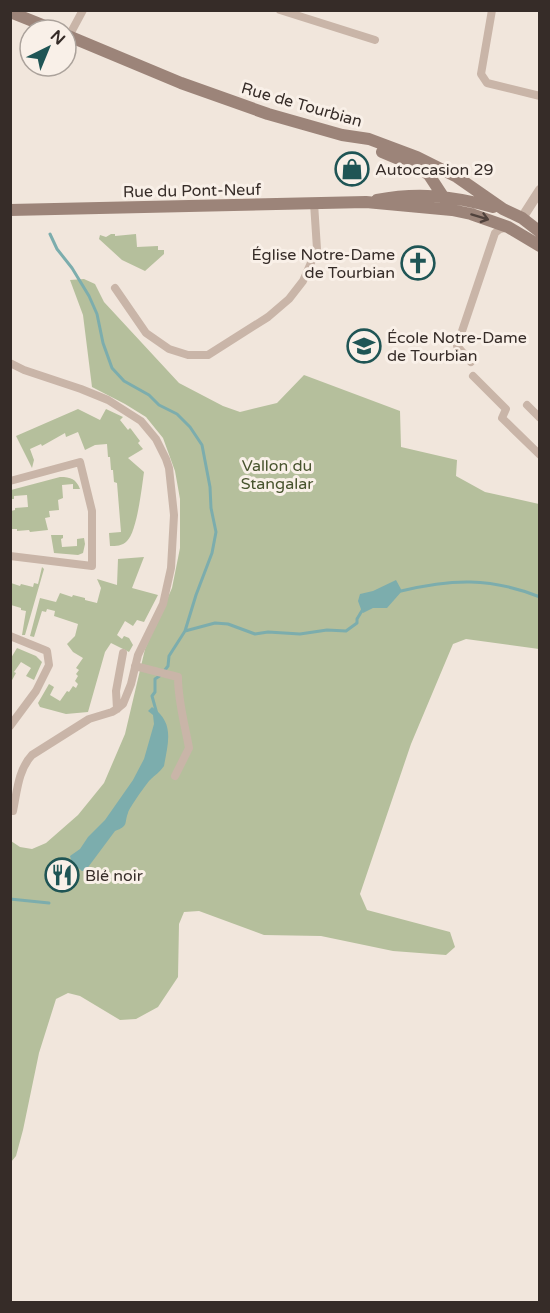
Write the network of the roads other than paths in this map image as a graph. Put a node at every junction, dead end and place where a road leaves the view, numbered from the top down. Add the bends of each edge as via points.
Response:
1 (280, 10) edge
2 (492, 10) edge
3 (10, 12) edge
4 (25, 18) edge
5 (78, 40) edge
6 (375, 40) dead end
7 (540, 96) edge
8 (342, 135) junction
9 (429, 175) junction
10 (540, 190) edge
11 (419, 196) junction
12 (443, 196) junction
13 (366, 202) junction
14 (314, 203) junction
15 (503, 209) junction
16 (15, 210) edge
17 (452, 210) junction
18 (522, 218) junction
19 (508, 227) junction
20 (540, 232) edge
21 (540, 246) edge
22 (115, 288) dead end
23 (471, 362) dead end
24 (10, 363) edge
25 (473, 376) dead end
26 (527, 405) dead end
27 (540, 418) edge
28 (540, 455) edge
29 (10, 481) edge
30 (10, 556) edge
31 (10, 636) edge
32 (123, 653) dead end
33 (135, 666) junction
34 (117, 709) junction
35 (10, 726) edge
36 (175, 776) dead end
37 (13, 811) dead end

1 - 6 street
2 - 7 street via 481,74 487,83
3 - 4 main road
5 - 8 main road, Rue de Tourbian via 181,83
8 - 9 main road
8 - 15 main road, Rue de Tourbian via 369,139 417,157 457,177
9 - 11 main road
9 - 12 main road
10 - 18 street
11 - 12 main road, Rue du Pont-Neuf
11 - 13 main road, Rue du Pont-Neuf
12 - 15 main road, Rue du Pont-Neuf
12 - 17 main road
13 - 14 main road, Rue du Pont-Neuf
13 - 17 main road, Rue du Pont-Neuf
14 - 16 main road, Rue du Pont-Neuf
14 - 22 street via 317,249 303,281 290,299 268,317 208,355 188,355 152,338
15 - 18 main road, Rue de Tourbian
17 -> 19 main road, Rue du Pont-Neuf
18 - 19 main road
18 - 20 main road, Rue de Tourbian
19 - 21 main road, Rue du Pont-Neuf
19 - 23 street via 495,233 457,346
24 - 33 street via 108,400 141,421 156,438 166,459 174,514 171,568 163,604
25 - 28 street via 506,409 502,418
26 - 27 street
29 - 30 street via 80,462 92,511 92,566
31 - 35 street via 47,651 49,665 36,691
32 - 34 street
33 - 34 street via 123,704
33 - 36 street via 174,676 189,748
34 - 37 street via 89,719 32,755 22,771

